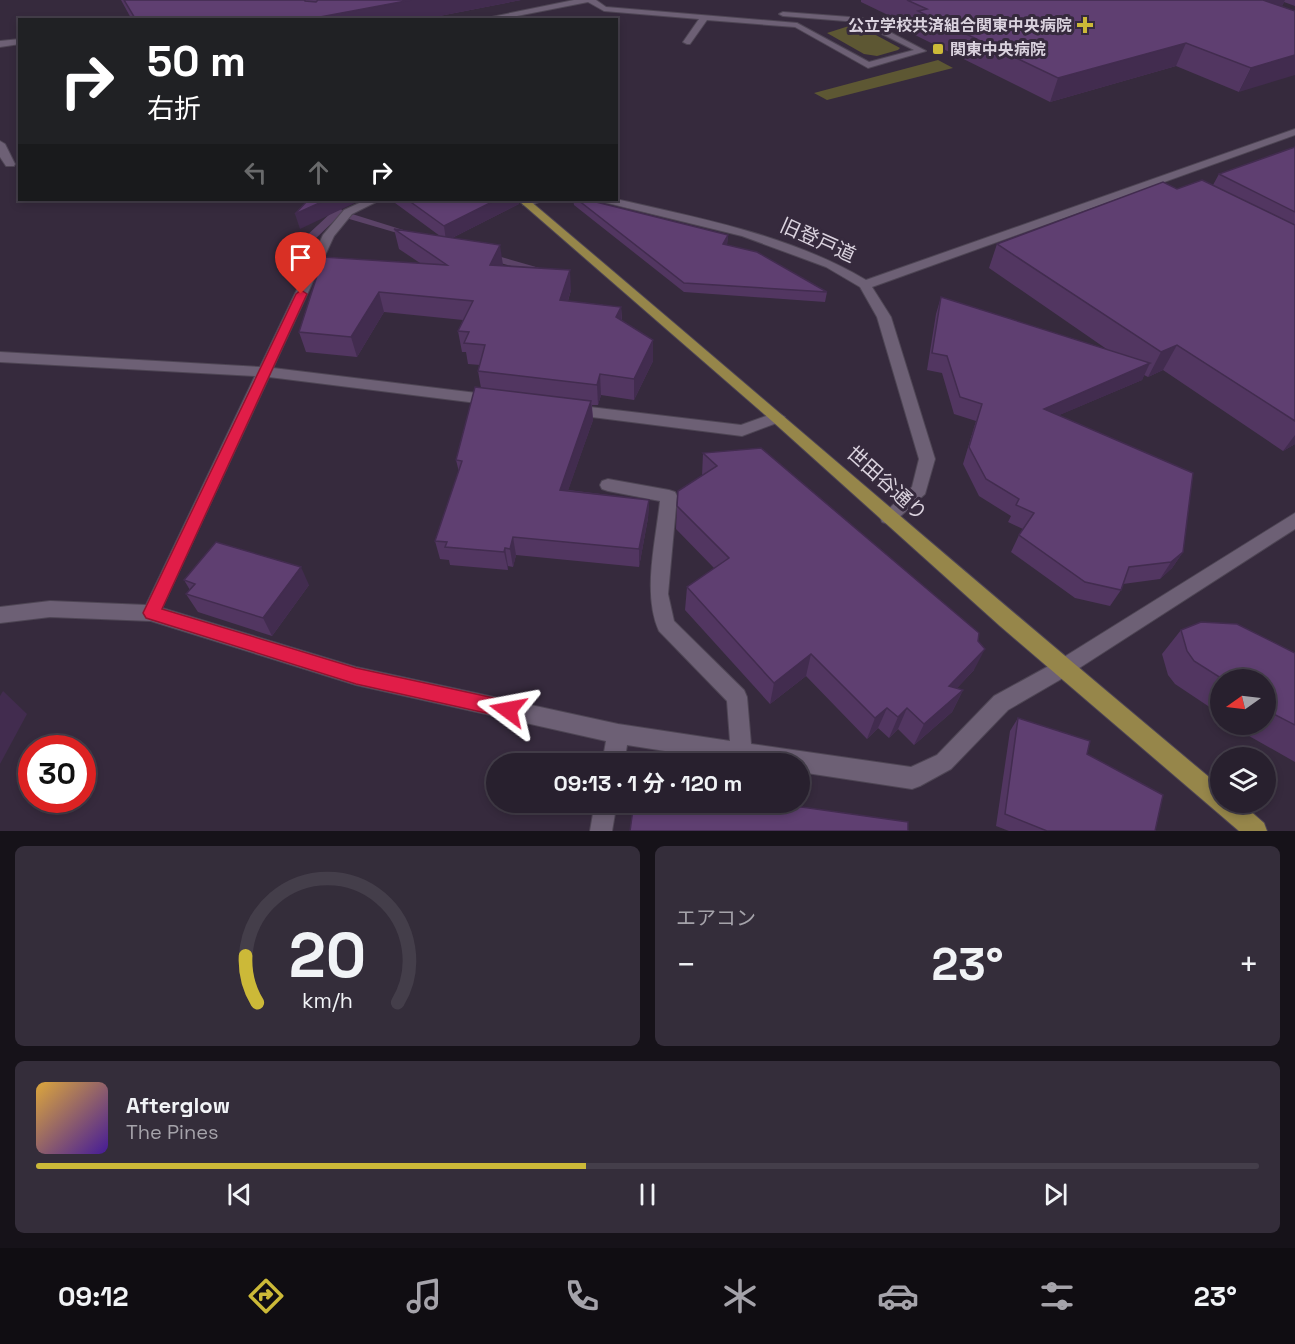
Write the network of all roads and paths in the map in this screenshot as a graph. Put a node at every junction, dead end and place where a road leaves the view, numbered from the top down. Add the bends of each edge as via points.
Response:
1 (586, 0) edge
2 (591, 0) edge
3 (664, 12) junction
4 (492, 18) edge
5 (704, 18) junction
6 (18, 41) edge
7 (687, 42) dead end
8 (0, 44) edge
9 (1295, 132) edge
10 (0, 144) edge
11 (15, 162) edge
12 (0, 170) edge
13 (372, 201) edge
14 (530, 201) edge
15 (612, 201) edge
16 (865, 285) junction
17 (0, 357) edge
18 (264, 372) junction
19 (509, 402) edge
20 (555, 408) edge
21 (777, 417) junction
22 (608, 485) dead end
23 (888, 517) junction
24 (1295, 520) edge
25 (152, 613) junction
26 (0, 615) edge
27 (1064, 668) junction
28 (618, 734) junction
29 (615, 753) edge
30 (741, 753) joint
31 (810, 763) edge
32 (1210, 792) edge
33 (604, 813) edge
34 (1235, 813) edge
35 (601, 831) edge
36 (1256, 831) edge

1 - 4 street
2 - 3 street via 604,9
3 - 5 street
3 - 5 street via 688,8 860,20 922,51 868,65 797,25
5 - 7 street
6 - 8 street
9 - 16 street via 1165,183
10 - 11 street via 3,154
11 - 12 street
13 - 18 street via 348,212 329,236
14 - 21 main road, 世田谷通り
15 - 16 street, 旧登戸道 via 746,233 830,264
16 - 23 street, 旧登戸道 via 884,317 927,459 919,490
17 - 18 street
18 - 19 street
18 - 25 street
20 - 21 street via 742,431
21 - 23 main road, 世田谷通り
22 - 30 street via 669,496 659,594 666,625 737,697
23 - 27 main road, 世田谷通り
24 - 27 street
25 - 26 street via 50,609
25 - 28 street via 356,676
27 - 31 street via 1001,703 944,762 912,778
27 - 32 main road, 世田谷通り
28 - 29 street
28 - 30 street
33 - 35 street
34 - 36 main road, 世田谷通り

